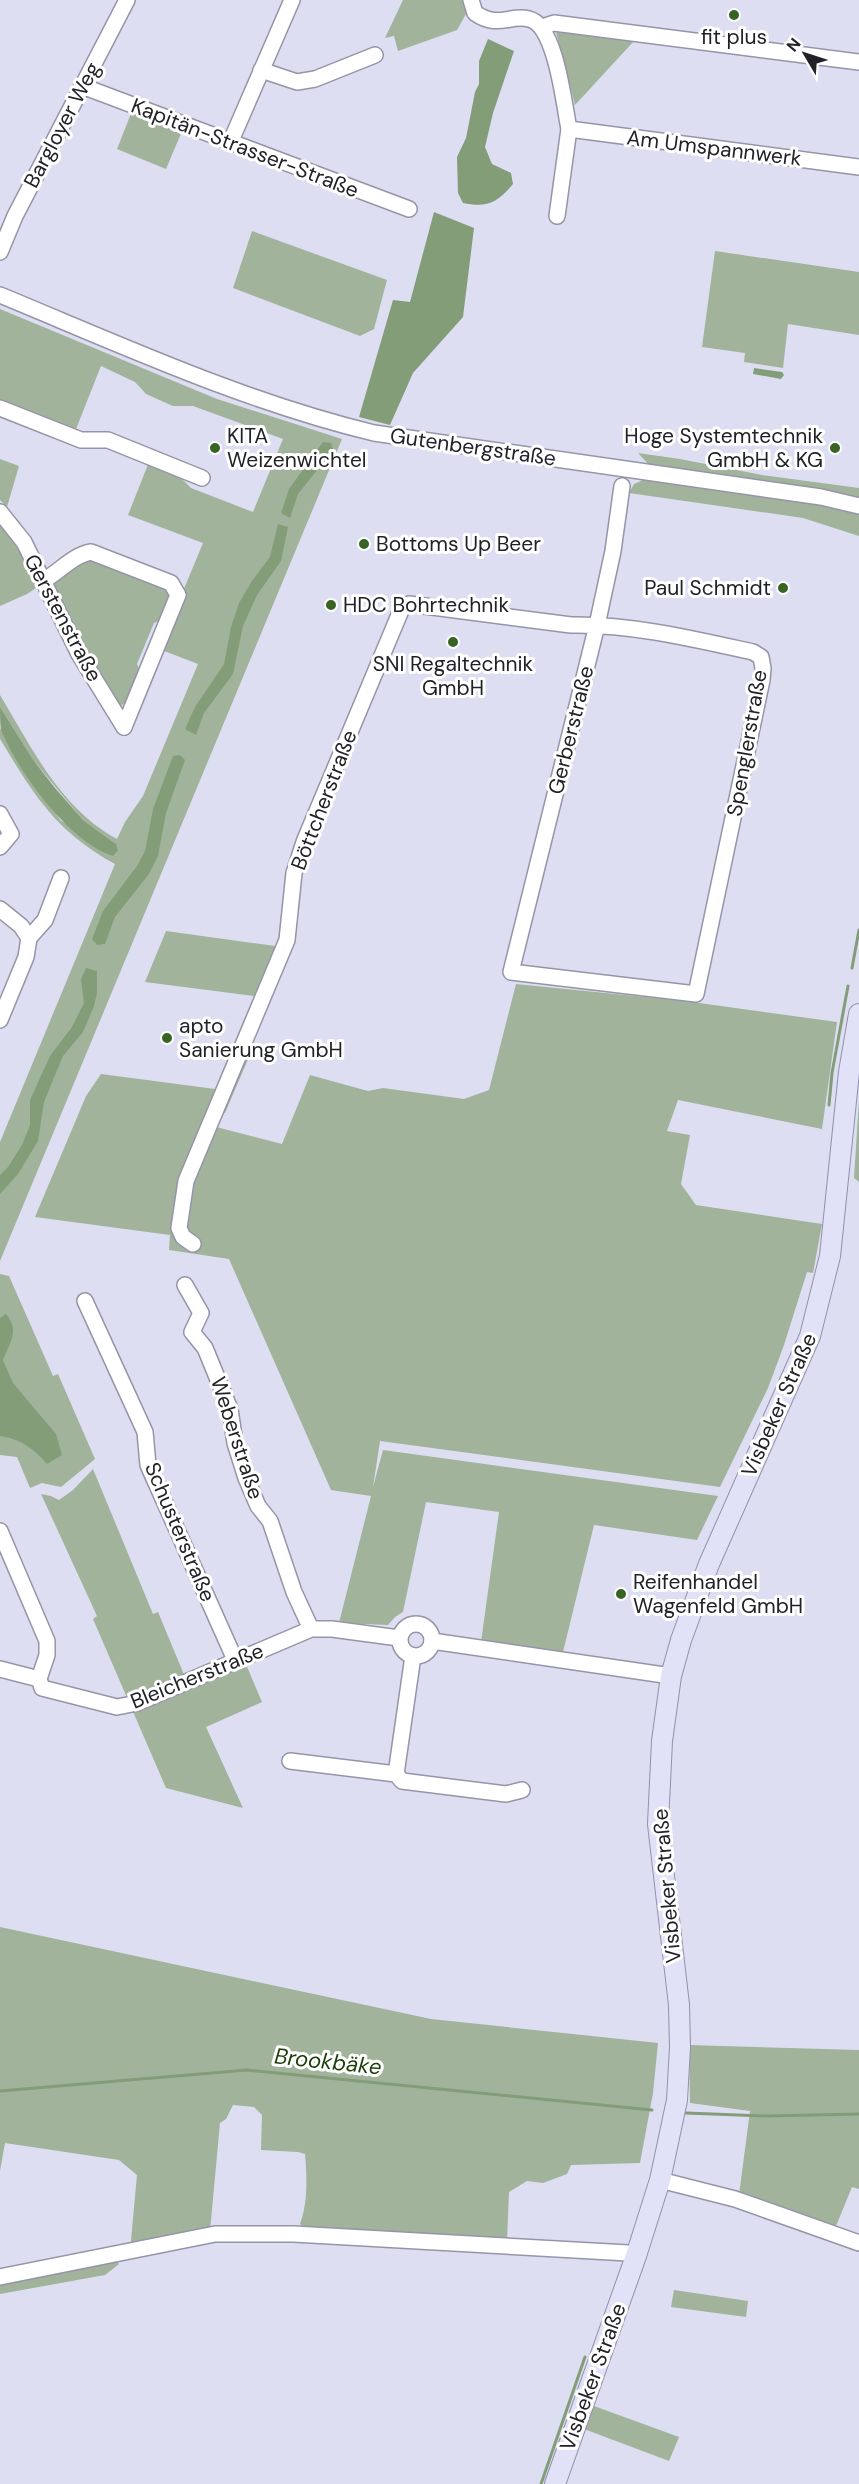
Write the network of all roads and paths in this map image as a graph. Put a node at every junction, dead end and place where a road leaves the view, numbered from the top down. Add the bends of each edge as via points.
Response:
1 (128, 0) edge
2 (291, 0) edge
3 (471, 0) edge
4 (542, 27) junction
5 (375, 55) dead end
6 (859, 62) edge
7 (261, 70) junction
8 (82, 86) junction
9 (569, 129) junction
10 (230, 143) junction
11 (859, 167) edge
12 (409, 209) dead end
13 (557, 216) dead end
14 (0, 252) edge
15 (0, 295) edge
16 (0, 408) edge
17 (202, 478) dead end
18 (622, 486) dead end
19 (859, 506) edge
20 (0, 512) edge
21 (42, 581) junction
22 (597, 625) junction
23 (0, 814) edge
24 (0, 847) edge
25 (61, 878) dead end
26 (0, 909) edge
27 (29, 938) junction
28 (696, 994) joint
29 (859, 1014) edge
30 (0, 1020) edge
31 (193, 1244) dead end
32 (185, 1285) dead end
33 (85, 1301) dead end
34 (0, 1531) edge
35 (5, 1549) edge
36 (311, 1629) junction
37 (399, 1638) junction
38 (432, 1641) junction
39 (413, 1656) junction
40 (236, 1662) junction
41 (0, 1669) edge
42 (671, 1677) junction
43 (39, 1679) junction
44 (290, 1761) dead end
45 (396, 1774) junction
46 (522, 1790) dead end
47 (660, 2180) junction
48 (859, 2243) edge
49 (636, 2256) junction
50 (0, 2277) edge
51 (555, 2484) edge

1 - 8 street, Bargloyer Weg
2 - 7 street
3 - 4 street via 475,14 488,21 530,19
4 - 6 street via 554,23
4 - 9 street via 550,41
5 - 7 street via 315,79 297,82
7 - 10 street
8 - 10 street, Kapitän-Strasser-Straße
8 - 14 street, Bargloyer Weg
9 - 11 street, Am Umspannwerk
9 - 13 street
10 - 12 street, Kapitän-Strasser-Straße
15 - 19 street, Gutenbergstraße via 274,405 351,428 821,497
16 - 17 street via 81,440 108,440
18 - 22 street, Gerberstraße
20 - 21 street, Gerstenstraße via 24,542
21 - 21 street, Gerstenstraße via 79,654 124,727 178,595 171,583 92,552 81,554
22 - 28 street, Spenglerstraße via 753,652 761,657 764,668
22 - 28 street, Gerberstraße via 511,972
22 - 31 street, Böttcherstraße via 409,604 402,608 304,842 294,873 287,940 186,1181 179,1228
23 - 24 street via 10,834
25 - 27 street via 45,920
26 - 27 street
27 - 30 street via 26,957
29 - 42 main road, Visbeker Straße via 849,1072 830,1256 810,1336 709,1564
32 - 36 street, Weberstraße via 201,1313 192,1332 205,1348 222,1389 246,1478 258,1506 270,1521
33 - 40 street, Schusterstraße via 145,1432 148,1465
34 - 35 street
35 - 43 street via 47,1641
36 - 37 street, Bleicherstraße
36 - 40 street, Bleicherstraße
37 - 38 street via 407,1625 417,1623 427,1627
37 - 39 street via 401,1648
38 - 39 street via 424,1654
38 - 42 street
39 - 45 street
40 - 43 street, Bleicherstraße via 137,1703 117,1707 42,1688
41 - 43 street, Bleicherstraße
42 - 47 main road, Visbeker Straße via 662,1741 658,1824 679,2005 680,2047 676,2100
44 - 45 street
45 - 46 street via 402,1781 496,1793
47 - 48 street via 735,2199
47 - 49 main road, Visbeker Straße
49 - 50 street via 489,2244 215,2234
49 - 51 main road, Visbeker Straße

